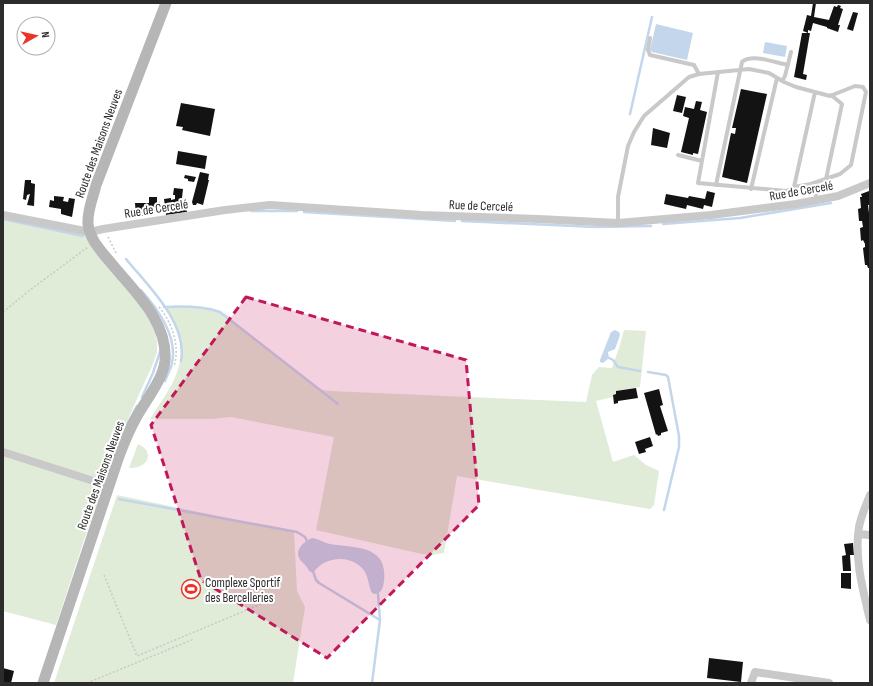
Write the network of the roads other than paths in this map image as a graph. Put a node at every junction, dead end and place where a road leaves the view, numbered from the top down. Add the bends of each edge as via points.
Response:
1 (166, 3) edge
2 (650, 38) dead end
3 (791, 52) dead end
4 (788, 65) junction
5 (740, 70) junction
6 (718, 72) junction
7 (699, 74) junction
8 (777, 78) junction
9 (782, 81) junction
10 (815, 92) junction
11 (831, 96) junction
12 (678, 155) dead end
13 (702, 161) junction
14 (826, 178) junction
15 (814, 183) junction
16 (870, 183) edge
17 (716, 185) junction
18 (794, 187) junction
19 (751, 189) junction
20 (817, 200) junction
21 (3, 215) edge
22 (618, 223) junction
23 (90, 232) junction
24 (3, 452) edge
25 (109, 486) junction
26 (870, 495) edge
27 (858, 534) junction
28 (870, 535) edge
29 (870, 620) edge
30 (43, 683) edge
31 (751, 683) edge
32 (829, 683) edge

1 - 23 street, Route des Maisons Neuves via 96,186 88,217
2 - 7 lane via 650,55 694,65
3 - 4 lane
4 - 5 lane via 752,57 742,62
4 - 9 lane
5 - 6 lane
5 - 8 lane via 769,73
5 - 17 lane
6 - 7 lane
6 - 13 lane
7 - 22 lane via 689,77 672,90 644,116 634,132 628,146 618,197
8 - 9 lane
8 - 19 lane
9 - 10 lane
10 - 11 lane
10 - 18 lane
11 - 14 lane via 842,104
11 - 14 lane via 856,86 863,87 866,92 851,165 840,174
12 - 13 lane
13 - 17 lane via 698,183
14 - 15 lane
15 - 18 lane
15 - 20 lane
16 - 20 street, Rue de Cercelé via 838,196
17 - 19 lane
18 - 19 lane via 787,191
20 - 22 street, Rue de Cercelé via 711,215
21 - 23 street
22 - 23 street, Rue de Cercelé via 422,215 270,205
23 - 25 street, Route des Maisons Neuves via 155,320 163,338 165,351 161,375 128,434
24 - 25 street
25 - 30 street, Route des Maisons Neuves
26 - 27 street
27 - 28 street
27 - 29 street via 859,569
31 - 32 street via 755,672

